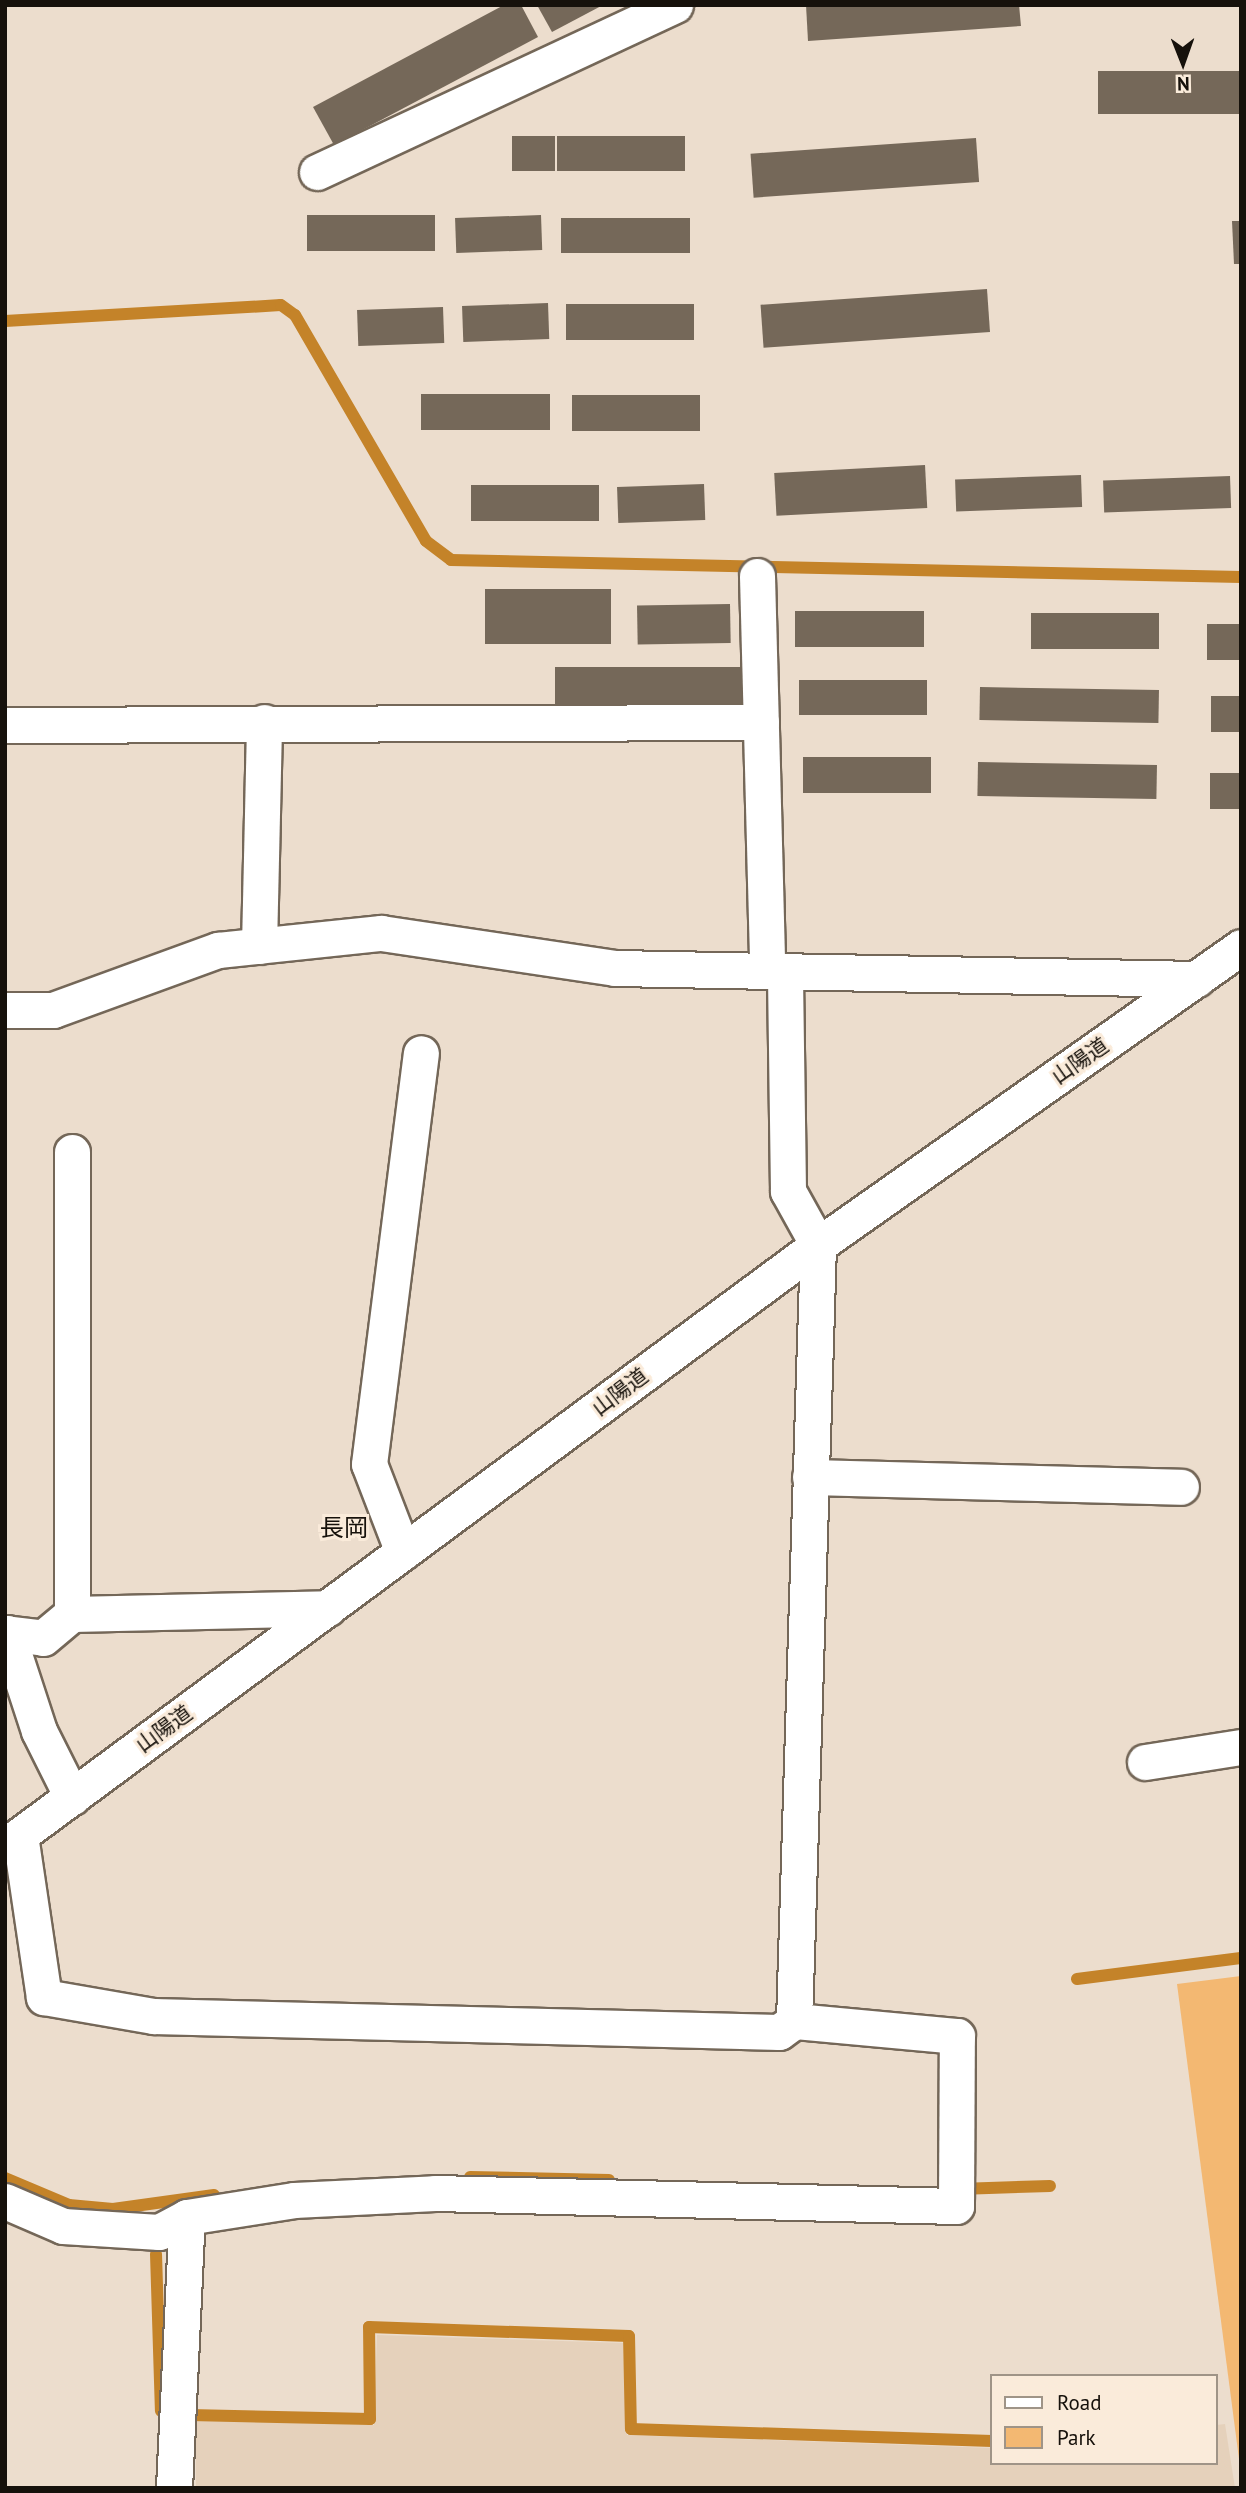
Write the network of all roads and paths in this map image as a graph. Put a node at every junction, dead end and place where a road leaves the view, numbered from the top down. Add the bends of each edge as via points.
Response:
1 (675, 5) edge
2 (317, 172) dead end
3 (757, 576) dead end
4 (264, 722) junction
5 (761, 722) junction
6 (5, 725) edge
7 (259, 946) junction
8 (1241, 947) edge
9 (776, 971) junction
10 (1197, 979) junction
11 (5, 1010) edge
12 (421, 1053) dead end
13 (72, 1152) dead end
14 (818, 1245) junction
15 (810, 1477) junction
16 (1181, 1488) dead end
17 (403, 1552) junction
18 (328, 1608) junction
19 (72, 1614) junction
20 (6, 1633) edge
21 (1241, 1746) edge
22 (1145, 1762) dead end
23 (72, 1797) junction
24 (13, 1841) edge
25 (794, 2021) junction
26 (5, 2201) edge
27 (187, 2217) junction
28 (174, 2488) edge

1 - 2 street
3 - 5 street
4 - 5 street
4 - 6 street
4 - 7 street
5 - 9 street
7 - 9 street via 381,933 615,968
7 - 11 street via 218,950 53,1010
8 - 10 street, 山陽道
9 - 10 street
9 - 14 street via 788,1191
10 - 14 street, 山陽道
12 - 17 street via 369,1464
13 - 19 street
14 - 15 street
14 - 17 street, 山陽道
15 - 16 street
15 - 25 street
17 - 18 street, 山陽道
18 - 19 street
18 - 23 street, 山陽道
19 - 20 street via 43,1638
20 - 23 street via 39,1731
21 - 22 street
23 - 24 street, 山陽道
24 - 25 street via 44,1997 153,2016 779,2032
25 - 27 street via 957,2036 956,2206 435,2193 294,2200
26 - 27 street via 63,2226 105,2230 159,2232
27 - 28 street

